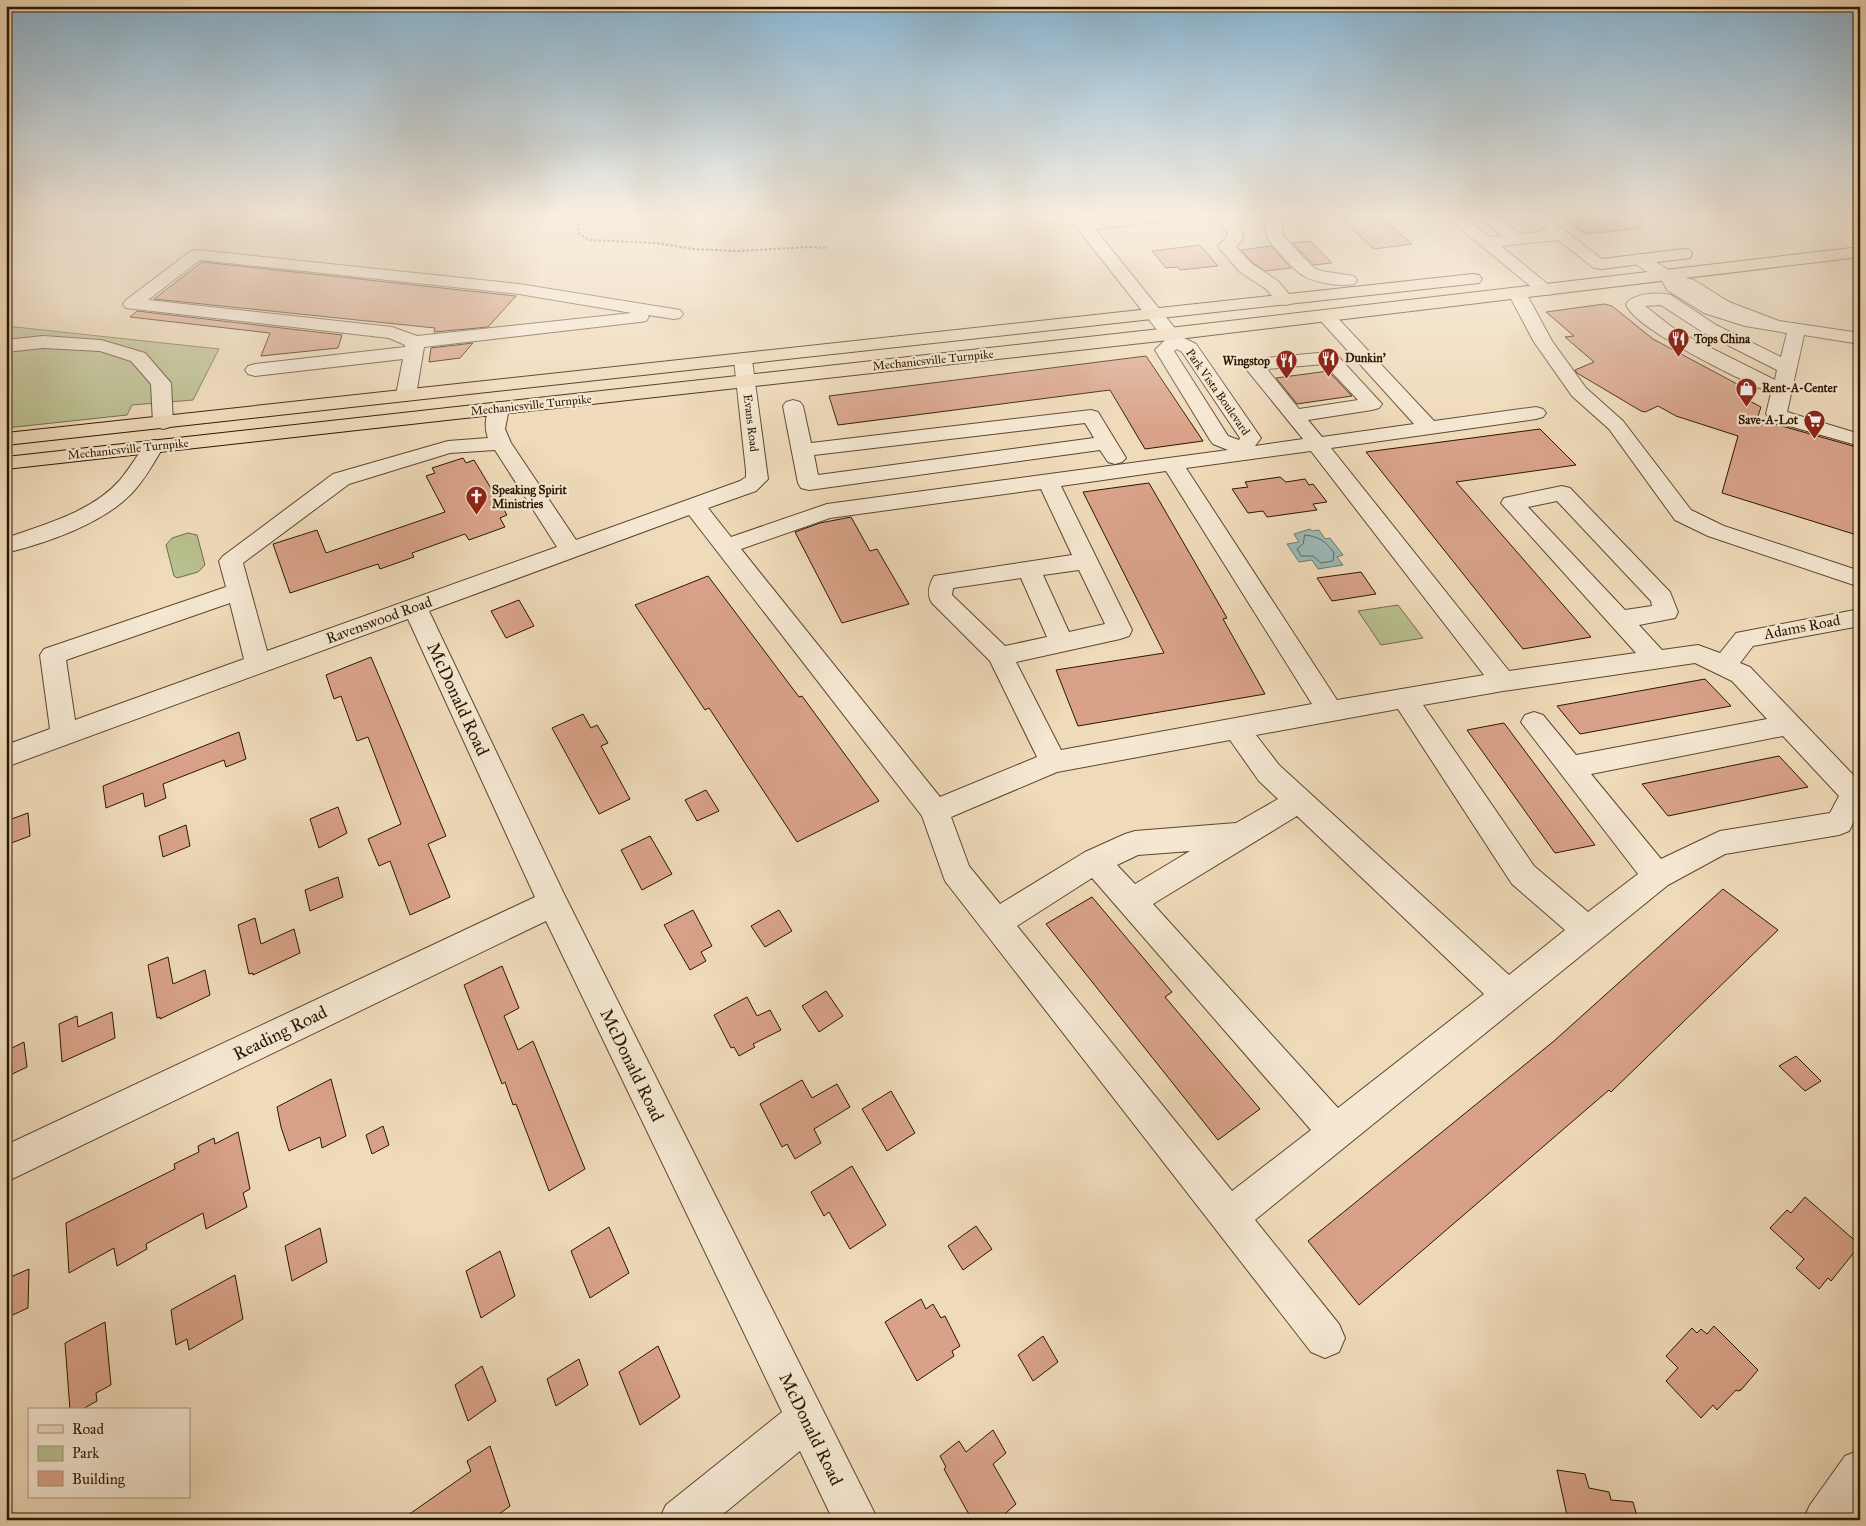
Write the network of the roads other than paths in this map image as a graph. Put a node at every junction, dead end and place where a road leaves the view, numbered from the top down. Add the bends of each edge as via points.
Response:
1 (156, 286) edge
2 (493, 286) edge
3 (1132, 286) edge
4 (1273, 286) edge
5 (1410, 286) edge
6 (1541, 286) edge
7 (1584, 286) edge
8 (1673, 286) edge
9 (1546, 290) junction
10 (1517, 293) junction
11 (1285, 300) junction
12 (1155, 315) junction
13 (1326, 316) junction
14 (1797, 328) junction
15 (1172, 337) junction
16 (1860, 339) edge
17 (6, 346) edge
18 (414, 347) junction
19 (744, 360) junction
20 (1787, 367) junction
21 (255, 370) dead end
22 (746, 381) junction
23 (1782, 390) junction
24 (406, 395) junction
25 (793, 406) dead end
26 (498, 408) junction
27 (1536, 413) dead end
28 (1295, 416) junction
29 (212, 417) junction
30 (163, 423) junction
31 (1430, 429) junction
32 (6, 438) edge
33 (901, 438) junction
34 (1860, 440) edge
35 (501, 443) junction
36 (1106, 443) junction
37 (1317, 444) junction
38 (154, 446) junction
39 (119, 450) junction
40 (802, 450) junction
41 (1245, 451) junction
42 (6, 462) edge
43 (1172, 464) junction
44 (911, 469) junction
45 (1122, 470) junction
46 (1048, 481) junction
47 (751, 483) joint
48 (920, 498) junction
49 (694, 506) junction
50 (6, 546) edge
51 (727, 546) junction
52 (571, 550) junction
53 (1088, 561) junction
54 (1029, 570) junction
55 (1860, 580) edge
56 (239, 591) junction
57 (416, 607) junction
58 (1860, 617) edge
59 (1619, 619) junction
60 (1062, 643) junction
61 (1000, 656) junction
62 (1656, 660) junction
63 (258, 664) junction
64 (1724, 666) junction
65 (1503, 681) junction
66 (1404, 698) junction
67 (1330, 711) junction
68 (1534, 722) dead end
69 (1790, 725) junction
70 (1236, 727) junction
71 (64, 735) junction
72 (6, 756) edge
73 (1053, 762) junction
74 (1570, 767) junction
75 (1299, 801) junction
76 (935, 811) junction
77 (1241, 835) junction
78 (1095, 862) junction
79 (1657, 876) junction
80 (1131, 902) junction
81 (553, 903) junction
82 (996, 923) junction
83 (1588, 931) junction
84 (1508, 995) junction
85 (1336, 1132) junction
86 (6, 1164) edge
87 (1229, 1217) junction
88 (1325, 1338) dead end
89 (806, 1418) junction
90 (1860, 1471) edge
91 (681, 1520) edge
92 (856, 1520) edge
93 (1824, 1520) edge

1 - 18 street via 132,304 392,333
2 - 18 street via 674,314
3 - 12 street
4 - 11 street
5 - 11 main road, Mechanicsville Turnpike
6 - 9 street
7 - 9 main road, Mechanicsville Turnpike
8 - 14 street via 1707,309 1724,316
9 - 10 main road, Mechanicsville Turnpike
10 - 13 main road, Mechanicsville Turnpike
10 - 55 street via 1543,342 1579,392 1616,425 1683,515 1716,531
11 - 12 main road, Mechanicsville Turnpike
12 - 15 street
12 - 19 main road, Mechanicsville Turnpike
13 - 15 main road, Mechanicsville Turnpike
13 - 31 street
14 - 16 street
14 - 20 street
15 - 22 main road, Mechanicsville Turnpike
15 - 41 street, Park Vista Boulevard via 1189,348 1251,438
15 - 41 street, Park Vista Boulevard via 1164,350 1220,440
17 - 30 street via 44,342 101,346 138,357 161,383
18 - 21 street
18 - 24 street
19 - 22 street, Evans Road
19 - 24 main road, Mechanicsville Turnpike
20 - 23 street
20 - 23 street via 1710,329 1665,299 1635,304 1671,335
22 - 26 main road, Mechanicsville Turnpike
22 - 47 street, Evans Road via 757,471 757,479
23 - 34 street via 1776,414 1782,418
24 - 29 main road, Mechanicsville Turnpike
25 - 40 street
26 - 35 street via 495,429
26 - 38 main road, Mechanicsville Turnpike
27 - 31 street
28 - 28 street via 1253,365 1329,358 1372,404
28 - 37 street
29 - 30 main road, Mechanicsville Turnpike
29 - 38 main road via 167,435
30 - 32 main road, Mechanicsville Turnpike
30 - 39 main road via 161,432 156,436
31 - 37 street
33 - 36 street via 1091,416
33 - 40 street
33 - 44 street
35 - 52 street
35 - 56 street via 448,447 341,479 231,561
36 - 44 street
36 - 45 street
37 - 41 street
37 - 65 street
38 - 39 main road, Mechanicsville Turnpike
38 - 50 street via 135,476 109,501 82,516
39 - 42 main road, Mechanicsville Turnpike
40 - 44 street via 809,483
41 - 43 street
43 - 45 street
43 - 67 street
44 - 48 street
45 - 46 street
46 - 48 street
46 - 53 street
47 - 49 street, Ravenswood Road
48 - 51 street via 827,511
49 - 51 street
49 - 52 street, Ravenswood Road
51 - 76 street
52 - 57 street, Ravenswood Road
53 - 54 street
53 - 60 street via 1120,630
54 - 60 street
54 - 61 street via 942,582 940,597
56 - 63 street
56 - 71 street via 53,654
57 - 63 street, Ravenswood Road
57 - 81 street, McDonald Road
58 - 64 street, Adams Road via 1745,639
59 - 59 street via 1612,612 1512,502 1562,493 1662,598 1666,612
59 - 62 street
60 - 61 street
61 - 73 street
62 - 64 street via 1698,654
62 - 65 street
63 - 71 street, Ravenswood Road
64 - 69 street via 1741,674
65 - 66 street
66 - 67 street
66 - 83 street via 1523,874
67 - 70 street
68 - 74 street
69 - 74 street
69 - 79 street via 1854,794 1839,823 1720,844
70 - 73 street
70 - 75 street via 1269,773
71 - 72 street, Ravenswood Road
73 - 76 street
74 - 79 street
75 - 77 street
75 - 84 street
76 - 82 street via 956,872
77 - 78 street via 1135,843
77 - 80 street
78 - 80 street
78 - 82 street
79 - 83 street
80 - 85 street
81 - 86 street, Reading Road
81 - 89 street, McDonald Road
82 - 87 street
83 - 84 street
84 - 85 street
85 - 87 street
87 - 88 street
89 - 91 street
89 - 92 street, McDonald Road
90 - 93 street

